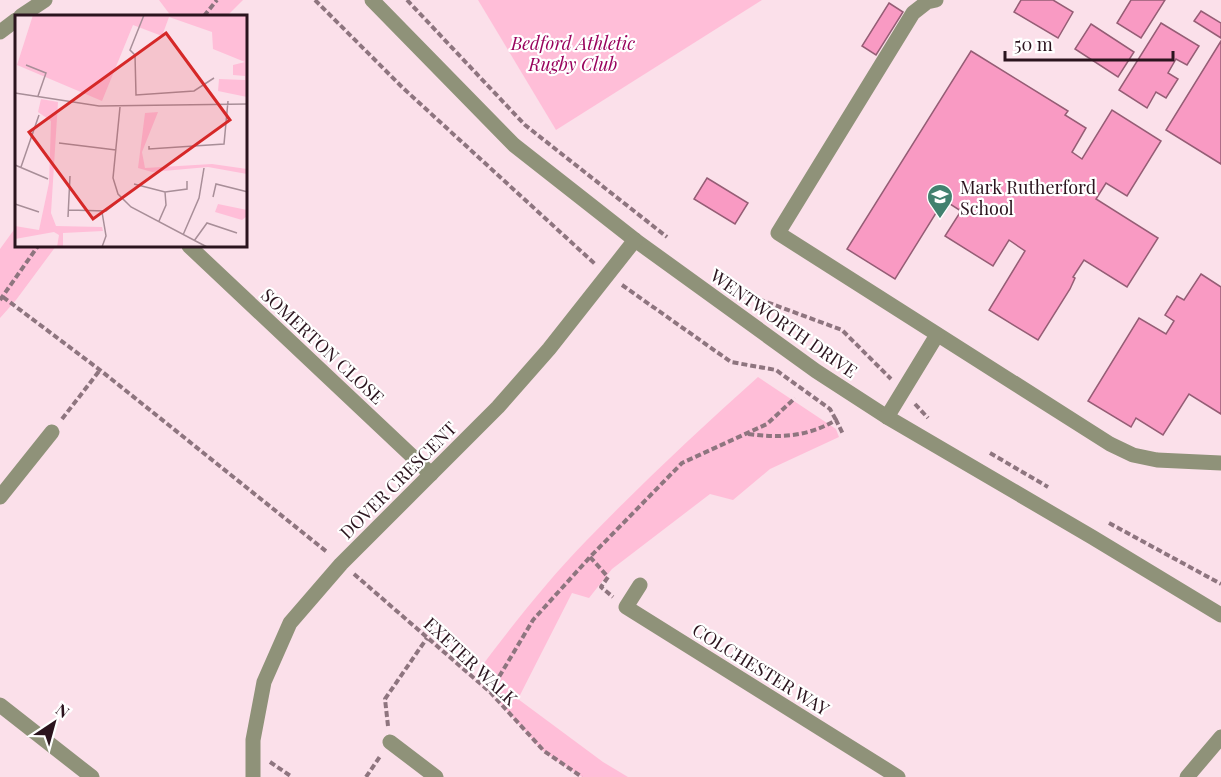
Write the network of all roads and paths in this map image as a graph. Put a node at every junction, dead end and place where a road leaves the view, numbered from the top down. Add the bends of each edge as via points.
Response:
1 (45, 0) edge
2 (217, 0) edge
3 (315, 0) edge
4 (372, 0) edge
5 (407, 0) edge
6 (936, 0) edge
7 (22, 15) edge
8 (205, 15) edge
9 (15, 21) edge
10 (0, 32) edge
11 (634, 240) junction
12 (670, 240) dead end
13 (37, 248) edge
14 (191, 248) edge
15 (608, 275) junction
16 (734, 290) dead end
17 (1, 298) edge
18 (937, 335) junction
19 (100, 370) junction
20 (903, 392) junction
21 (795, 398) dead end
22 (887, 417) junction
23 (929, 419) dead end
24 (836, 420) junction
25 (52, 432) joint
26 (747, 434) junction
27 (843, 434) dead end
28 (987, 451) dead end
29 (1221, 463) edge
30 (431, 474) junction
31 (1056, 492) dead end
32 (0, 497) edge
33 (1107, 522) dead end
34 (590, 557) junction
35 (341, 564) junction
36 (1221, 584) edge
37 (640, 585) dead end
38 (626, 607) junction
39 (1221, 615) edge
40 (427, 638) junction
41 (490, 692) junction
42 (0, 705) edge
43 (1221, 737) edge
44 (390, 742) junction
45 (88, 776) edge
46 (253, 777) edge
47 (366, 777) edge
48 (436, 777) edge
49 (582, 777) edge
50 (897, 777) edge
51 (1187, 777) edge

1 - 7 street
2 - 8 path
3 - 15 path via 403,88
4 - 11 street, WENTWORTH DRIVE via 514,145
5 - 12 path via 525,125
6 - 18 street via 913,13 778,233
9 - 10 street
11 - 15 street, DOVER CRESCENT
11 - 22 street, WENTWORTH DRIVE via 816,371
13 - 17 path
14 - 30 street, SOMERTON CLOSE
15 - 24 path via 731,362 776,370 830,409
15 - 30 street, DOVER CRESCENT via 498,407
16 - 20 path via 842,330
17 - 19 path, EXETER WALK
18 - 20 street
18 - 29 street via 1132,455
19 - 25 path
19 - 35 path, EXETER WALK
20 - 22 street
20 - 23 path
21 - 26 path via 767,424
22 - 39 street, WENTWORTH DRIVE
24 - 26 path via 824,427 779,438
24 - 27 path
25 - 32 street
26 - 34 path via 682,463
28 - 31 path
30 - 35 street, DOVER CRESCENT
33 - 36 path
34 - 38 path via 608,577 601,587
34 - 41 path via 533,620
35 - 40 path, EXETER WALK
35 - 46 street, DOVER CRESCENT via 290,623 264,682 253,740
37 - 38 street
38 - 50 street, COLCHESTER WAY
40 - 41 path, EXETER WALK
40 - 44 path via 385,699
41 - 49 path, EXETER WALK via 544,751
42 - 45 street
43 - 51 street
44 - 47 path
44 - 48 street

